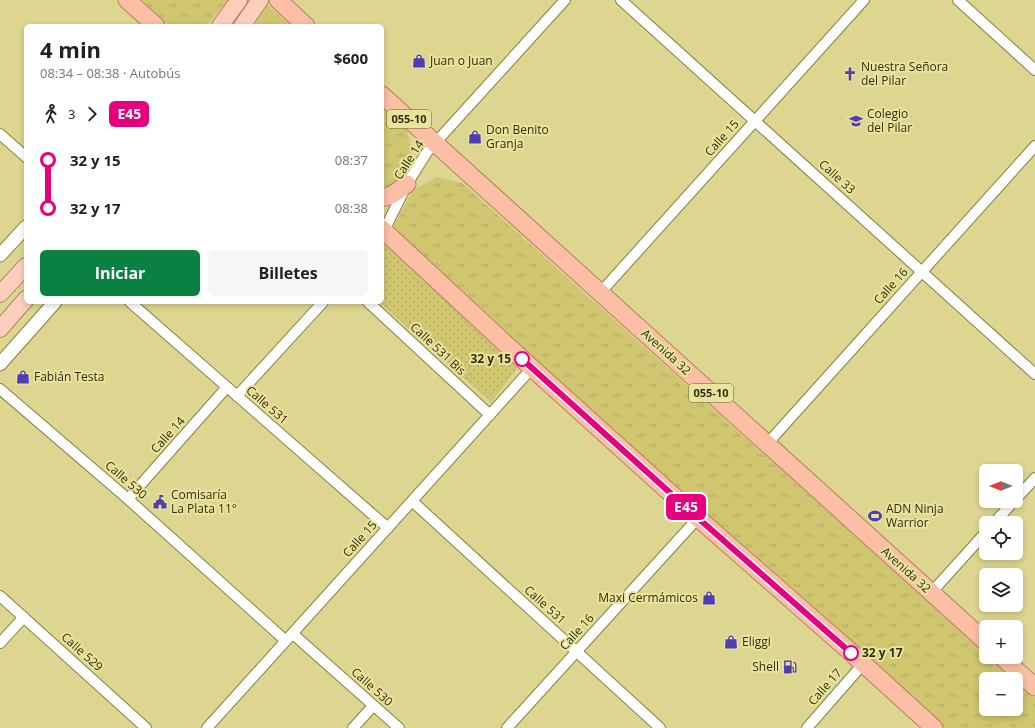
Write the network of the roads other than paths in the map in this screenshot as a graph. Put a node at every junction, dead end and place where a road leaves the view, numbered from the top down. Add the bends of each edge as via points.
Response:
1 (127, 0) edge
2 (239, 0) edge
3 (260, 0) edge
4 (278, 0) edge
5 (565, 0) edge
6 (621, 0) edge
7 (864, 0) edge
8 (958, 0) edge
9 (154, 24) edge
10 (221, 24) edge
11 (243, 24) edge
12 (304, 24) edge
13 (1035, 70) edge
14 (384, 97) edge
15 (755, 121) junction
16 (0, 134) edge
17 (435, 143) junction
18 (1035, 146) edge
19 (24, 155) edge
20 (407, 184) junction
21 (384, 197) edge
22 (24, 229) edge
23 (384, 230) edge
24 (384, 233) edge
25 (0, 254) edge
26 (24, 268) edge
27 (922, 272) junction
28 (600, 293) junction
29 (0, 294) edge
30 (24, 301) edge
31 (53, 304) edge
32 (132, 304) edge
33 (321, 304) edge
34 (370, 304) edge
35 (0, 329) edge
36 (0, 364) edge
37 (532, 368) junction
38 (1035, 374) edge
39 (227, 387) junction
40 (0, 389) edge
41 (237, 396) junction
42 (490, 415) junction
43 (767, 444) junction
44 (1035, 478) edge
45 (1023, 491) edge
46 (128, 499) junction
47 (412, 501) junction
48 (1008, 508) edge
49 (1000, 516) edge
50 (698, 518) junction
51 (388, 528) junction
52 (979, 540) edge
53 (931, 593) junction
54 (0, 596) edge
55 (24, 617) junction
56 (979, 636) edge
57 (289, 637) junction
58 (0, 643) edge
59 (576, 652) junction
60 (862, 664) junction
61 (1010, 664) edge
62 (1035, 687) edge
63 (373, 706) junction
64 (146, 728) edge
65 (207, 728) edge
66 (353, 728) edge
67 (399, 728) edge
68 (507, 728) edge
69 (660, 728) edge
70 (806, 728) edge
71 (934, 728) edge

1 - 9 highway
2 - 10 main road
3 - 11 main road
4 - 12 highway
5 - 17 street, Calle 14
6 - 15 street, Calle 33
7 - 15 street, Calle 15
8 - 13 street
14 - 17 highway, Avenida 32 / 055-10
15 - 27 street, Calle 33
15 - 28 street, Calle 15
16 - 19 street
17 - 20 street, Calle 14
17 - 28 highway, Avenida 32 / 055-10
18 - 27 street, Calle 16
20 - 21 highway
20 - 23 street, Calle 14
22 - 25 street
24 - 37 highway
26 - 29 main road
27 - 38 street, Calle 33
27 - 43 street, Calle 16
28 - 43 highway, Avenida 32 / 055-10
30 - 35 main road
31 - 36 street
32 - 39 street, Calle 531
33 - 41 street
34 - 42 street, Calle 531 Bis
37 - 42 street, Calle 15
37 - 50 highway
39 - 41 street, Calle 531
39 - 46 street, Calle 14
40 - 46 street, Calle 530
41 - 51 street, Calle 531
42 - 47 street, Calle 15
43 - 53 highway, Avenida 32 / 055-10
44 - 45 street
46 - 57 street, Calle 530
47 - 51 street, Calle 15
47 - 59 street, Calle 531
48 - 49 street
50 - 59 street, Calle 16
50 - 60 highway
51 - 57 street, Calle 15
52 - 53 street
53 - 56 highway, Avenida 32 / 055-10
54 - 55 street, Calle 529
55 - 58 street
55 - 64 street, Calle 529
57 - 63 street, Calle 530
57 - 65 street, Calle 15
59 - 68 street, Calle 16
59 - 69 street, Calle 531
60 - 70 street, Calle 17
60 - 71 highway
61 - 62 highway
63 - 66 street
63 - 67 street, Calle 530

